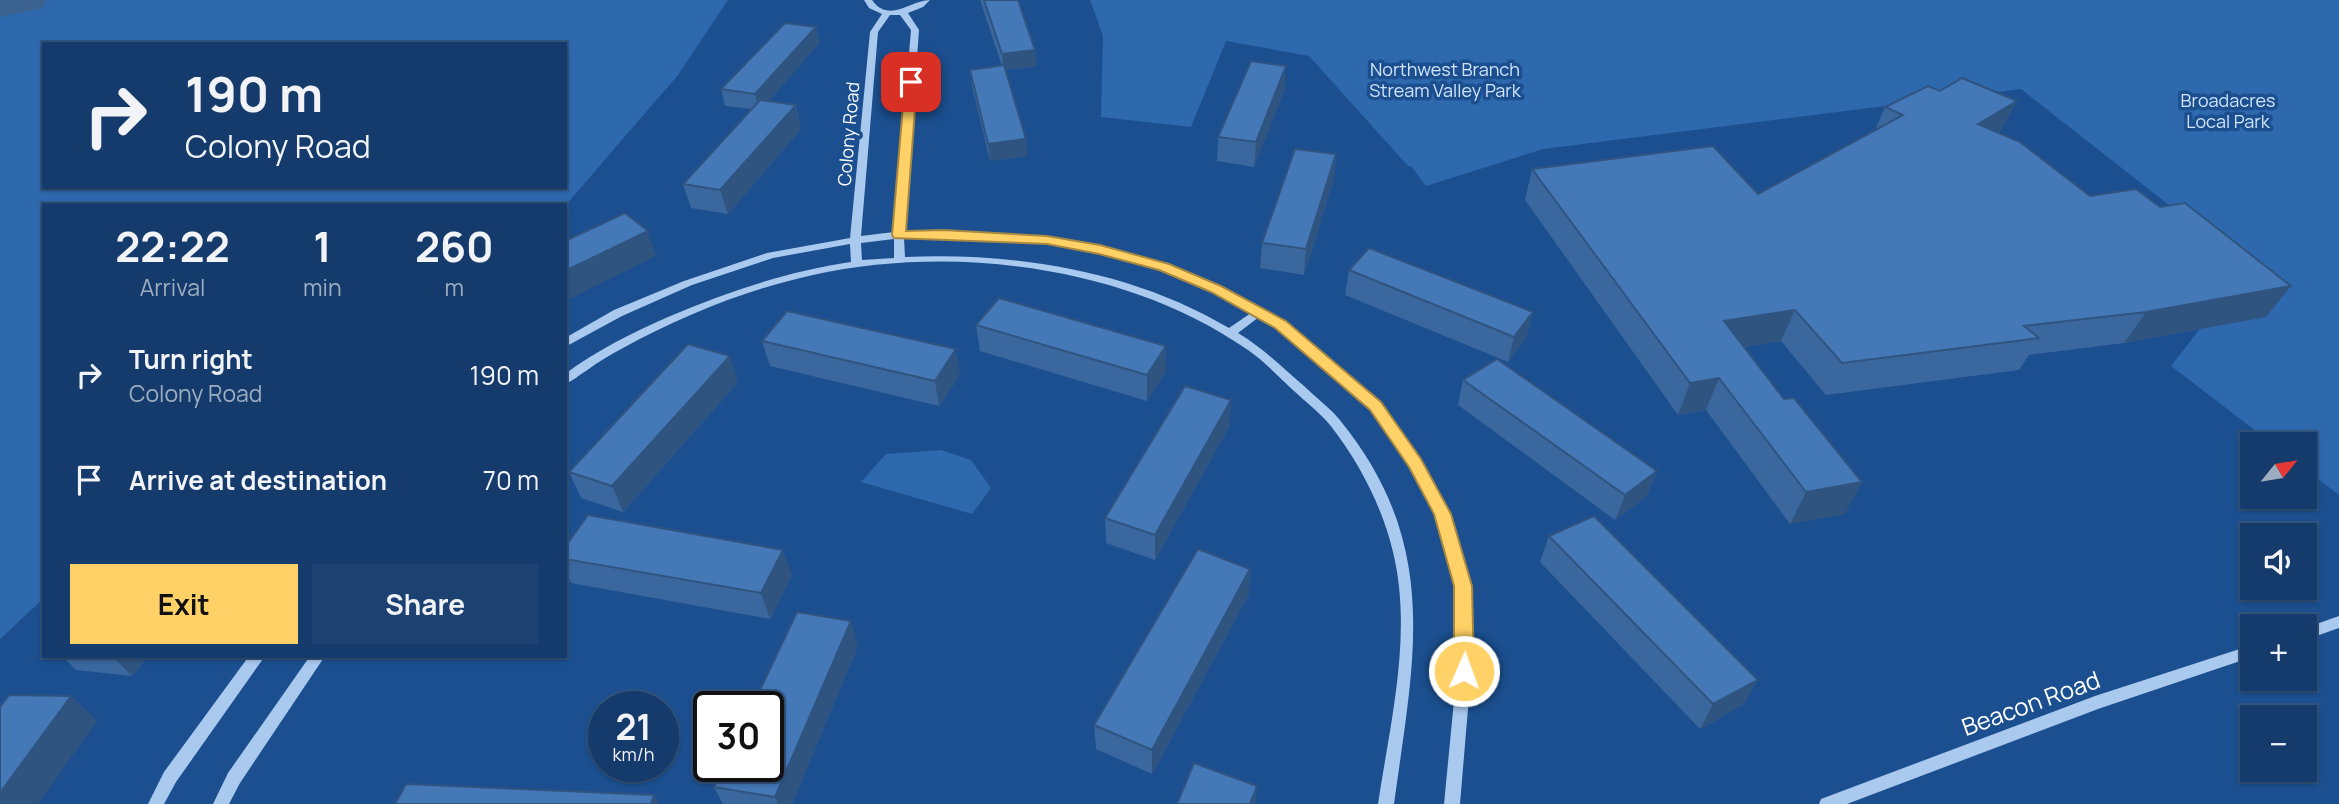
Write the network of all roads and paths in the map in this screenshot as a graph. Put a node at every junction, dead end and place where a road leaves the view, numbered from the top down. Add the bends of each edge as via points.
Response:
1 (868, 0) edge
2 (926, 0) edge
3 (888, 12) junction
4 (903, 12) junction
5 (899, 235) junction
6 (855, 240) junction
7 (900, 261) junction
8 (857, 264) junction
9 (1259, 312) junction
10 (1229, 334) junction
11 (567, 342) edge
12 (567, 379) edge
13 (2339, 622) edge
14 (2317, 630) edge
15 (2240, 655) edge
16 (257, 658) edge
17 (317, 658) edge
18 (156, 804) edge
19 (221, 804) edge
20 (1386, 804) edge
21 (1452, 804) edge
22 (1827, 804) edge

1 - 3 street via 872,8
2 - 4 street
3 - 4 street
3 - 6 street, Colony Road via 874,32
4 - 5 street via 915,30
5 - 6 street
5 - 7 street
5 - 9 street via 1001,236 1100,250 1164,267
6 - 8 street, Colony Road
6 - 11 street via 771,255 688,283 618,313
7 - 8 street
7 - 10 street via 1035,265 1083,275 1143,291
8 - 12 street via 781,279 704,306 640,334
9 - 10 street
9 - 21 street via 1280,324 1375,406 1443,514 1463,586 1466,649
10 - 20 street via 1248,344 1334,421 1391,521 1407,584 1407,640
13 - 14 street
15 - 22 street, Beacon Road via 2095,703
16 - 18 street
17 - 19 street

